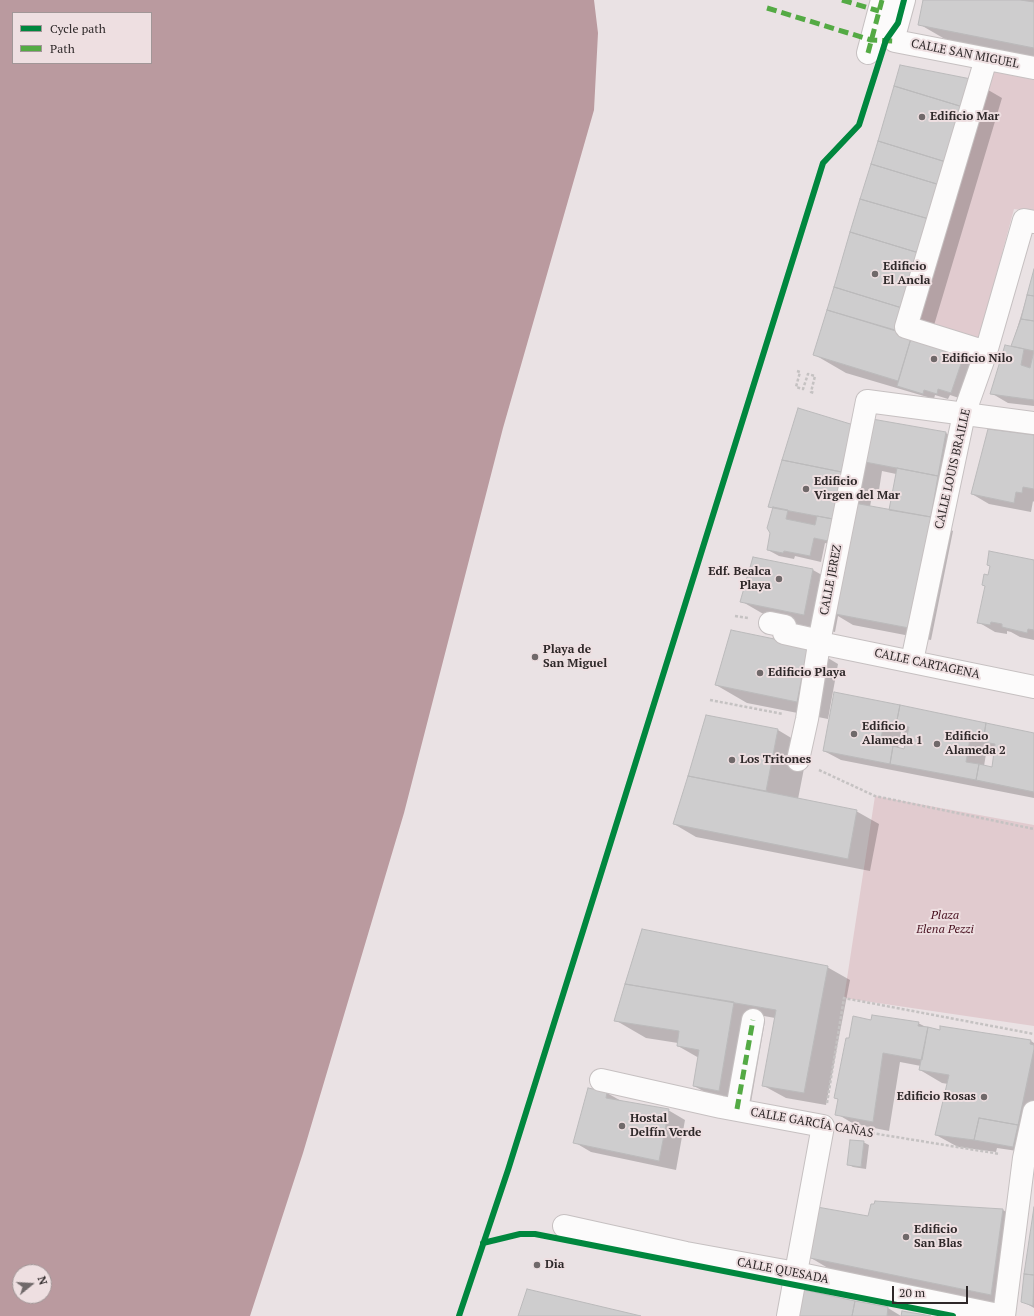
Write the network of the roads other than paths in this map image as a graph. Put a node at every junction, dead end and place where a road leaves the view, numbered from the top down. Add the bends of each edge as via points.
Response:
1 (882, 0) edge
2 (904, 0) edge
3 (868, 53) dead end
4 (986, 59) junction
5 (1034, 68) edge
6 (1034, 222) edge
7 (986, 352) junction
8 (964, 414) junction
9 (1034, 423) edge
10 (770, 623) dead end
11 (820, 642) junction
12 (912, 661) junction
13 (1034, 687) edge
14 (798, 760) road end
15 (753, 1020) dead end
16 (601, 1080) dead end
17 (737, 1109) junction
18 (1034, 1112) edge
19 (564, 1226) dead end
20 (796, 1273) junction
21 (788, 1316) edge
22 (1004, 1316) edge

1 - 3 street
2 - 4 street, CALLE SAN MIGUEL via 895,40
4 - 5 street, CALLE SAN MIGUEL
4 - 7 street via 906,328
6 - 7 street, CALLE LOUIS BRAILLE via 1024,220
7 - 8 street, CALLE LOUIS BRAILLE
8 - 9 street
8 - 11 street, CALLE JEREZ via 867,401
8 - 12 street, CALLE LOUIS BRAILLE
10 - 11 street, CALLE CARTAGENA via 786,626 784,633
11 - 12 street, CALLE CARTAGENA
11 - 14 street, CALLE JEREZ
12 - 13 street, CALLE CARTAGENA
15 - 17 street
16 - 17 street, CALLE GARCÍA CAÑAS
17 - 20 street, CALLE GARCÍA CAÑAS via 823,1126
18 - 22 street via 1024,1158
19 - 20 street, CALLE QUESADA via 686,1253
20 - 21 street
20 - 22 street, CALLE QUESADA

